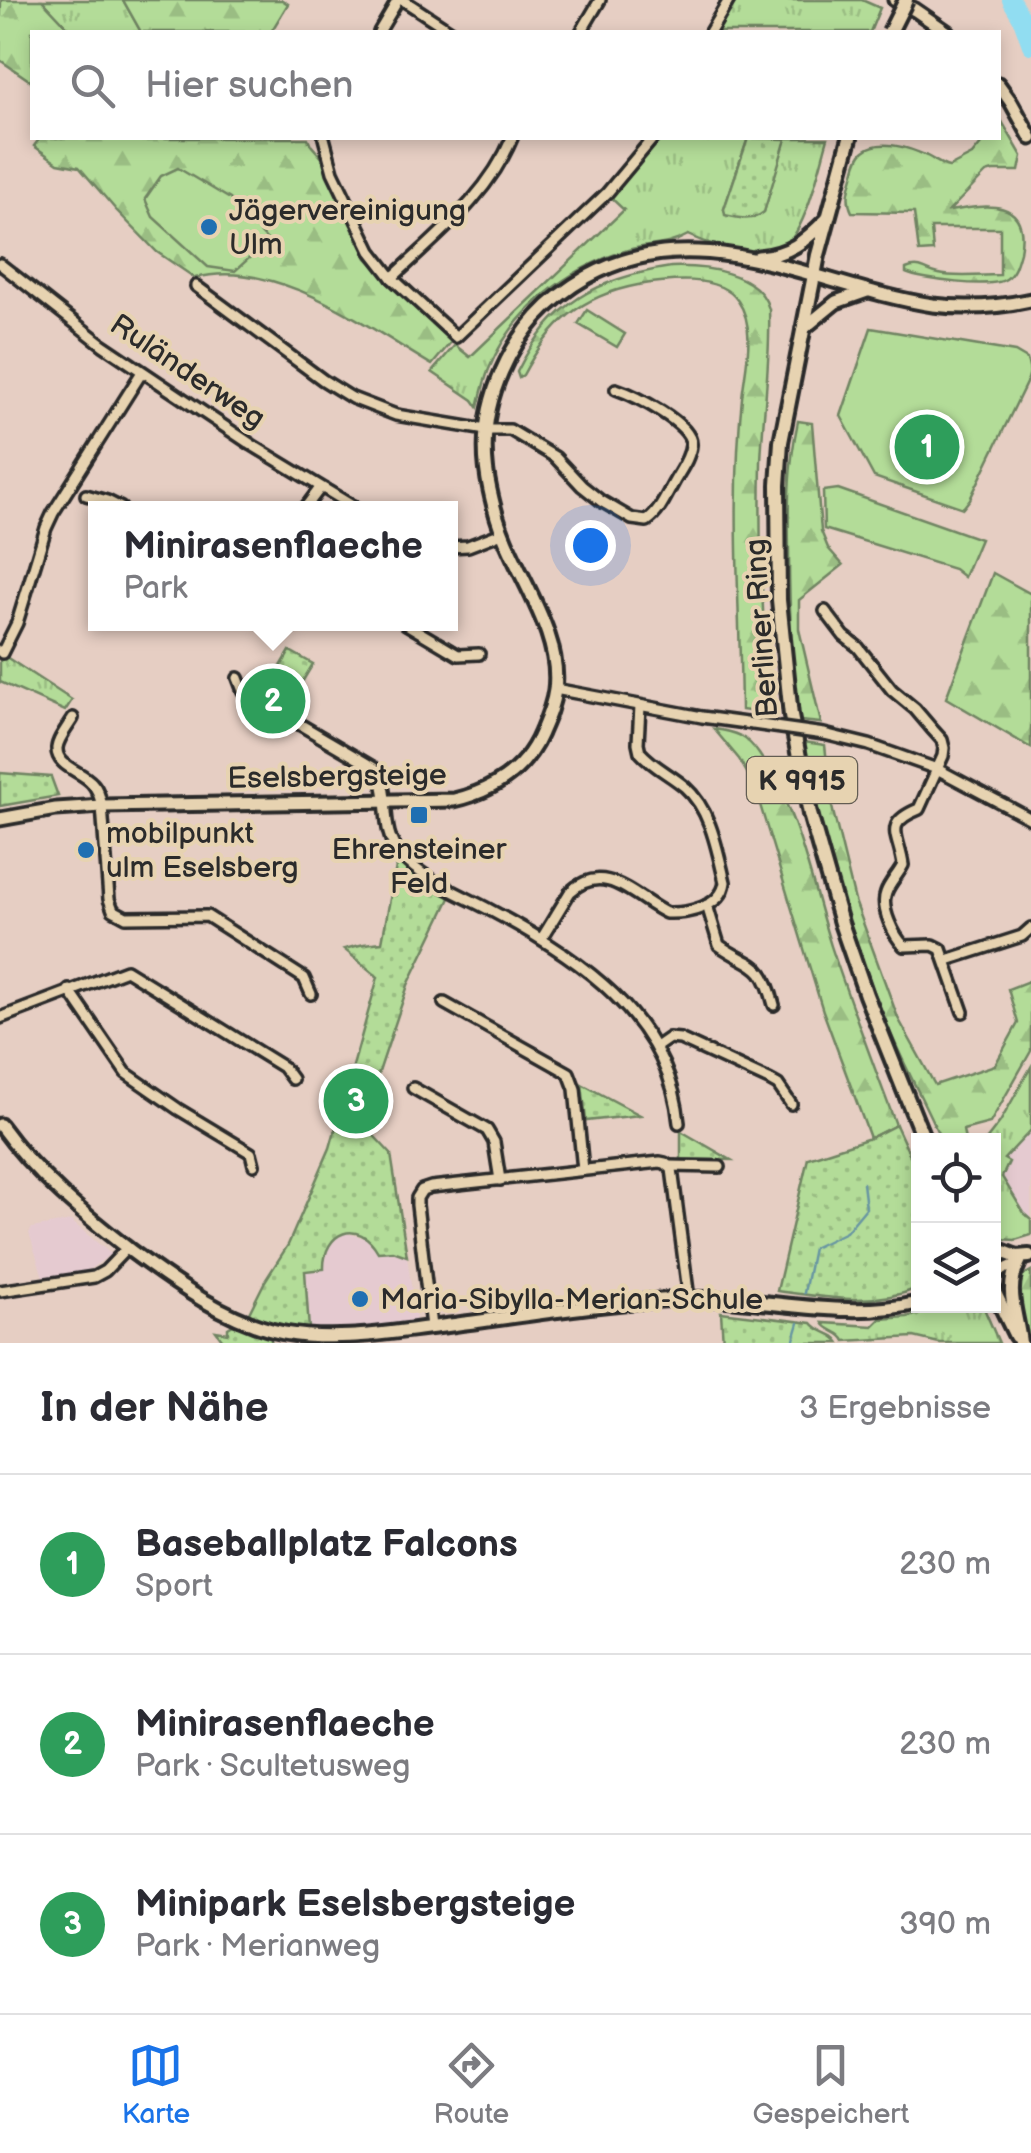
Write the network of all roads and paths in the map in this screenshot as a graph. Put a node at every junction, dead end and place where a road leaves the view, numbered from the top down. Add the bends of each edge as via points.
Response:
1 (400, 0) edge
2 (600, 0) edge
3 (729, 0) edge
4 (895, 0) edge
5 (906, 0) edge
6 (380, 30) edge
7 (449, 30) edge
8 (582, 30) edge
9 (711, 30) edge
10 (891, 30) edge
11 (944, 30) edge
12 (1001, 89) edge
13 (1031, 138) edge
14 (325, 140) edge
15 (511, 140) edge
16 (651, 140) edge
17 (849, 140) edge
18 (826, 220) junction
19 (739, 257) junction
20 (0, 264) edge
21 (814, 274) junction
22 (392, 278) junction
23 (196, 286) dead end
24 (870, 290) junction
25 (1028, 299) edge
26 (803, 329) junction
27 (142, 372) junction
28 (616, 389) dead end
29 (486, 430) junction
30 (320, 488) junction
31 (86, 495) dead end
32 (107, 501) edge
33 (310, 501) edge
34 (343, 501) edge
35 (502, 533) junction
36 (458, 547) edge
37 (824, 611) dead end
38 (417, 631) edge
39 (1, 652) edge
40 (479, 654) dead end
41 (238, 678) dead end
42 (555, 689) junction
43 (640, 706) junction
44 (73, 718) dead end
45 (937, 769) junction
46 (384, 801) junction
47 (102, 806) junction
48 (0, 819) edge
49 (1031, 819) edge
50 (707, 905) junction
51 (1031, 928) edge
52 (542, 938) junction
53 (946, 960) junction
54 (70, 990) junction
55 (311, 994) dead end
56 (444, 1003) dead end
57 (774, 1005) dead end
58 (963, 1012) dead end
59 (0, 1018) edge
60 (656, 1047) junction
61 (292, 1079) dead end
62 (413, 1088) dead end
63 (791, 1104) dead end
64 (680, 1123) dead end
65 (0, 1125) edge
66 (921, 1133) edge
67 (254, 1165) dead end
68 (669, 1166) junction
69 (720, 1167) dead end
70 (583, 1170) junction
71 (500, 1180) junction
72 (127, 1248) junction
73 (1001, 1251) edge
74 (1027, 1258) edge
75 (1001, 1271) edge
76 (0, 1291) edge
77 (689, 1298) junction
78 (911, 1305) edge
79 (1001, 1305) edge
80 (430, 1328) junction
81 (397, 1338) edge
82 (1020, 1343) edge

1 - 6 street
1 - 7 street
2 - 8 street
3 - 9 street
4 - 11 street
5 - 10 main road, bridge
12 - 13 street
14 - 22 street via 356,221
15 - 22 street via 480,193
16 - 22 street via 607,193 456,337
17 - 18 main road, K 9915
18 - 19 street via 789,251
18 - 21 main road, K 9915
19 - 21 street, Eselsbergsteige
19 - 29 street, Eselsbergsteige via 692,251 644,256 598,270 569,288 523,332 496,386
20 - 27 street, Ruländerweg
21 - 24 street, Eselsbergsteige
21 - 26 main road, Berliner Ring / K 9915
23 - 29 street via 352,398 396,415
24 - 25 street, Eselsbergsteige via 936,305
24 - 26 street via 836,302
26 - 66 main road, Berliner Ring / K 9915 via 778,485 779,600 791,716 841,923
27 - 30 street, Ruländerweg
27 - 39 street via 53,513
28 - 29 street via 691,438 688,457 647,522 592,494 527,438 503,428
29 - 35 street, Eselsbergsteige via 486,470
30 - 33 street
30 - 34 street, Ruländerweg
31 - 32 street
35 - 36 street
35 - 42 street, Eselsbergsteige via 545,628
37 - 45 street via 942,740
38 - 40 street via 458,656
41 - 46 street via 242,691 374,768
42 - 43 street
42 - 46 street, Eselsbergsteige via 537,742 494,786 454,800
43 - 45 street, bridge via 824,734
43 - 50 street via 640,752 706,812 725,882 720,898
44 - 47 street via 57,754 90,780
45 - 49 street
45 - 53 street via 919,809 894,828 903,865 884,899 904,946 933,945
46 - 47 street, Eselsbergsteige
46 - 52 street via 400,854 440,884
47 - 48 street, Eselsbergsteige
47 - 55 street via 113,910 126,917 207,916 304,978
50 - 52 street via 666,913 600,879 573,888
50 - 57 street via 719,945 757,966
51 - 53 street
52 - 60 street via 607,986
53 - 58 street
54 - 59 street
54 - 61 street via 126,970 283,1067
54 - 67 street via 126,1073 251,1153
56 - 70 street via 569,1074
60 - 63 street via 680,1038 778,1085
60 - 64 street
62 - 71 street via 487,1130
65 - 72 street via 70,1202
68 - 69 street
68 - 70 street
68 - 77 street
70 - 71 street
71 - 80 street via 431,1187 417,1198
72 - 76 street via 94,1277
72 - 81 street via 218,1308 272,1330
73 - 74 main road
74 - 75 street
74 - 82 main road via 1010,1288
77 - 78 street via 854,1311
77 - 80 street
79 - 82 main road
80 - 81 street

